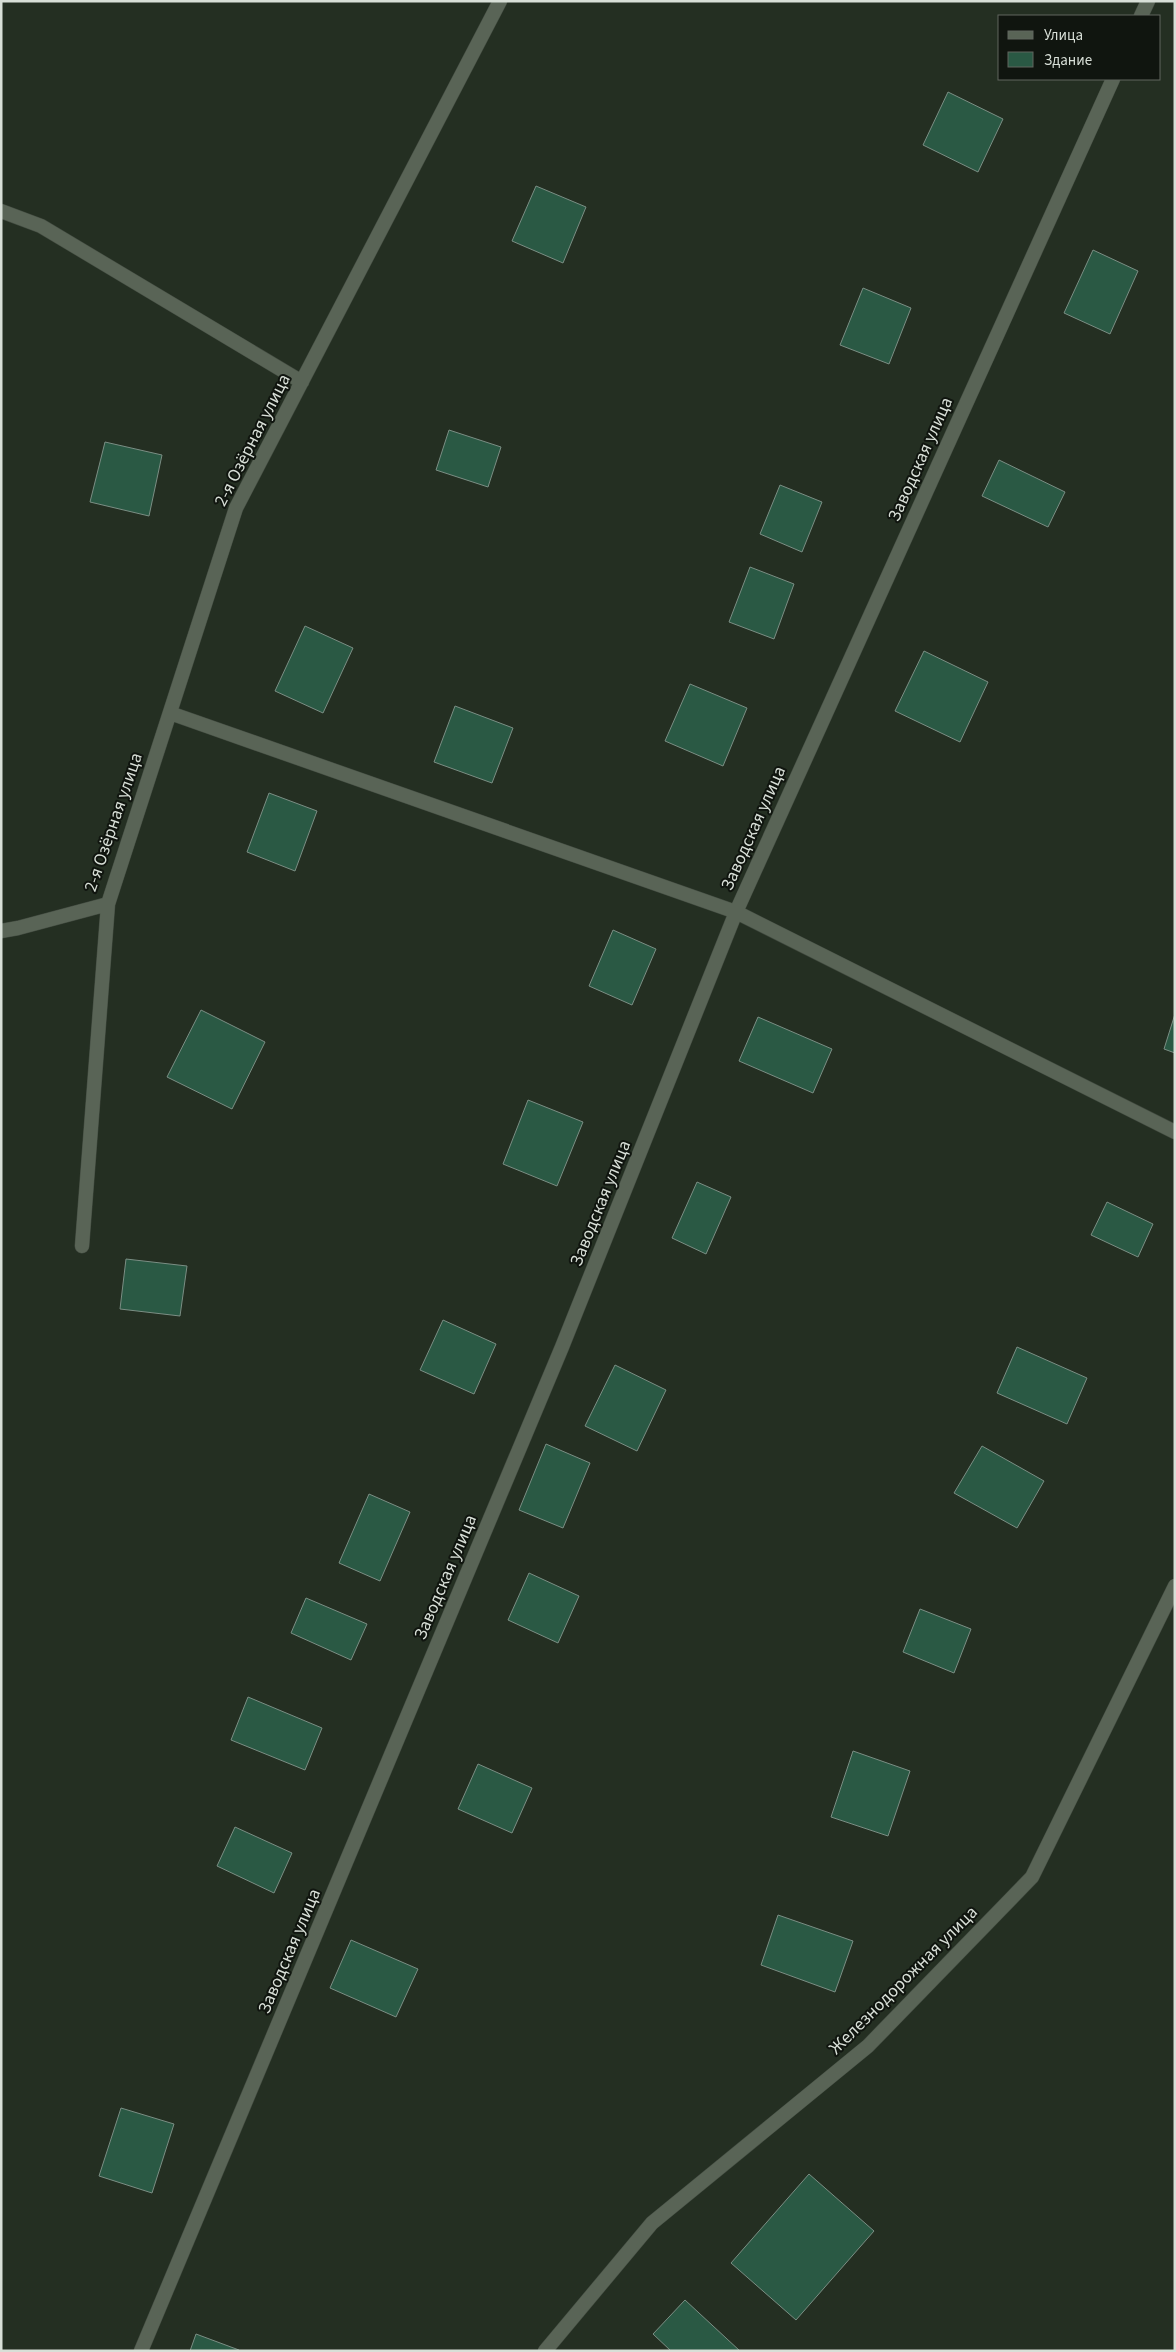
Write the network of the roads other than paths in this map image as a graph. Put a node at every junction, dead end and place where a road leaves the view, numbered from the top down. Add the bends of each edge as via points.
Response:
1 (500, 1) edge
2 (1148, 1) edge
3 (1141, 15) edge
4 (1113, 80) edge
5 (1, 212) edge
6 (302, 382) junction
7 (170, 713) junction
8 (108, 904) junction
9 (736, 912) junction
10 (1, 931) edge
11 (1175, 1132) edge
12 (82, 1246) dead end
13 (1175, 1586) edge
14 (142, 2351) edge
15 (545, 2351) edge

1 - 6 street, 2-я Озёрная улица
2 - 3 street
4 - 9 street, Заводская улица
5 - 6 street via 41,226
6 - 7 street, 2-я Озёрная улица via 236,508
7 - 8 street, 2-я Озёрная улица
7 - 9 street
8 - 10 street, 2-я Озёрная улица
8 - 12 street
9 - 11 street
9 - 14 street, Заводская улица via 562,1347
13 - 15 street, Железнодорожная улица via 1032,1876 868,2046 652,2223

